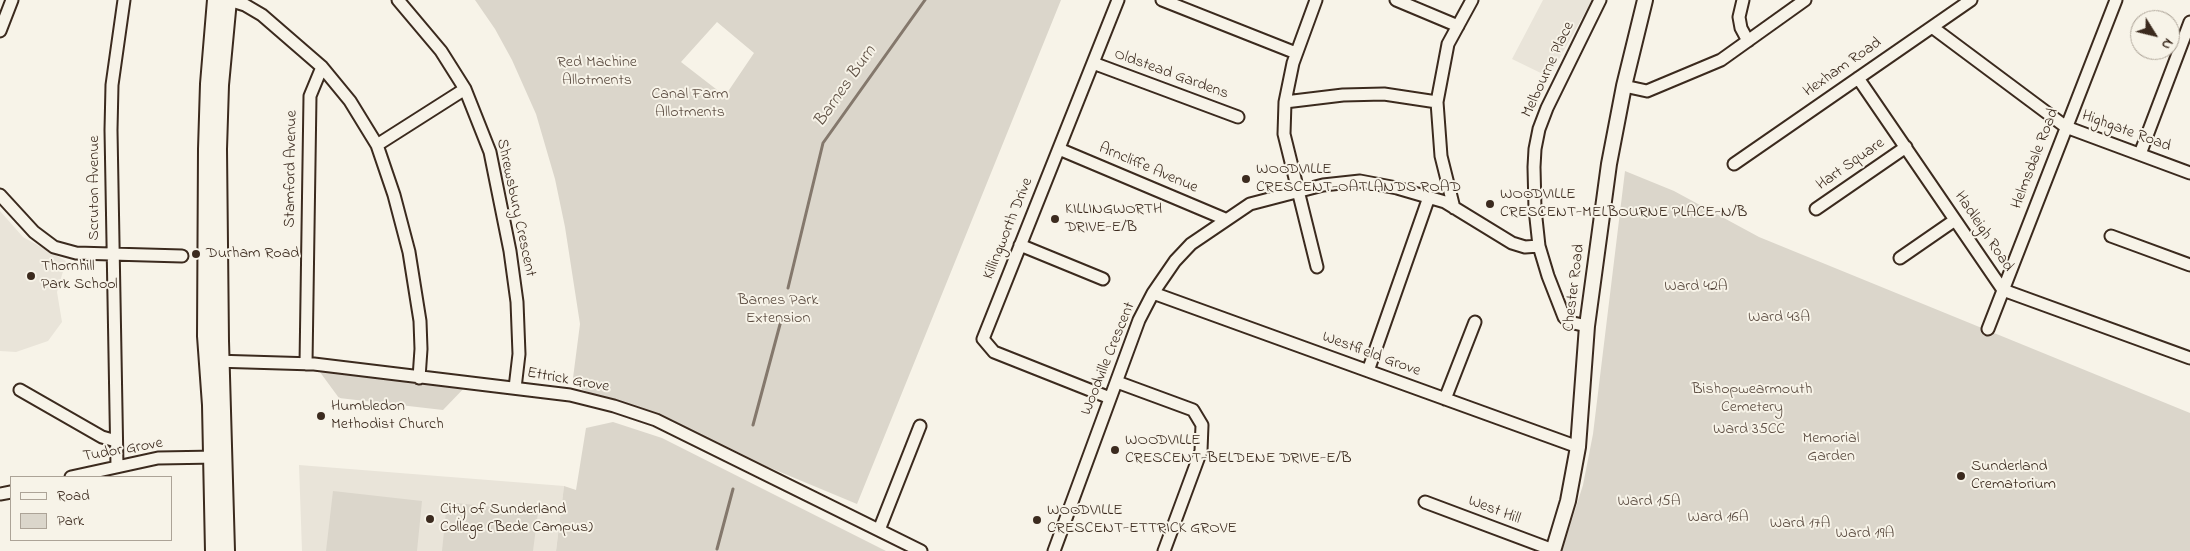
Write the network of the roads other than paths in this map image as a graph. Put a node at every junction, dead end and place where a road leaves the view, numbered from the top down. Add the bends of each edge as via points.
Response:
1 (12, 0) edge
2 (124, 0) edge
3 (216, 0) edge
4 (228, 0) edge
5 (398, 0) edge
6 (1118, 0) edge
7 (1162, 0) edge
8 (1316, 0) edge
9 (1396, 0) edge
10 (1472, 0) edge
11 (1600, 0) edge
12 (1645, 0) edge
13 (1743, 0) edge
14 (1805, 0) edge
15 (1971, 0) edge
16 (2116, 0) edge
17 (2190, 22) edge
18 (1458, 26) junction
19 (1932, 27) junction
20 (0, 31) edge
21 (1748, 42) junction
22 (1296, 53) junction
23 (1092, 63) junction
24 (322, 67) junction
25 (1858, 78) junction
26 (1624, 86) junction
27 (465, 90) junction
28 (1286, 102) junction
29 (1437, 102) junction
30 (1238, 117) dead end
31 (2066, 127) junction
32 (377, 145) junction
33 (1906, 147) junction
34 (1059, 148) junction
35 (2140, 154) junction
36 (1734, 164) dead end
37 (2190, 173) edge
38 (1299, 190) junction
39 (0, 195) edge
40 (1429, 197) junction
41 (1454, 208) junction
42 (1816, 209) dead end
43 (1225, 219) junction
44 (1955, 220) junction
45 (2111, 236) dead end
46 (1020, 246) junction
47 (1539, 246) junction
48 (111, 255) junction
49 (182, 256) dead end
50 (1900, 258) dead end
51 (2190, 265) edge
52 (1317, 267) dead end
53 (1103, 279) dead end
54 (2003, 290) junction
55 (1154, 293) junction
56 (1474, 322) dead end
57 (1587, 326) junction
58 (1988, 329) dead end
59 (2190, 358) edge
60 (214, 361) junction
61 (306, 364) junction
62 (1368, 371) junction
63 (419, 378) junction
64 (1117, 382) junction
65 (515, 388) junction
66 (20, 390) dead end
67 (1110, 398) junction
68 (1446, 399) junction
69 (920, 426) dead end
70 (116, 441) junction
71 (1578, 447) junction
72 (218, 457) junction
73 (117, 466) junction
74 (75, 476) edge
75 (1425, 502) dead end
76 (879, 530) junction
77 (1553, 550) edge
78 (214, 551) edge
79 (226, 551) edge
80 (921, 551) edge
81 (1054, 551) edge
82 (1164, 551) edge

1 - 20 street
2 - 48 street, Scruton Avenue via 112,85
3 - 60 highway via 206,149
4 - 24 street via 262,15
4 - 60 highway via 220,86
5 - 27 street, Shrewsbury Crescent via 441,51
6 - 23 street, Killingworth Drive
7 - 22 street
8 - 22 street
9 - 18 street
10 - 18 street
11 - 47 street, Melbourne Place via 1539,129 1534,167
12 - 26 main road, Chester Road
13 - 21 street via 1740,28
14 - 21 street
15 - 19 street, Hexham Road
16 - 31 street, Helmsdale Road
17 - 35 street
18 - 29 street via 1448,44
19 - 25 street, Hexham Road
19 - 31 street, Highgate Road
21 - 26 street via 1722,60 1647,91
22 - 28 street
23 - 30 street, Oldstead Gardens
23 - 34 street, Killingworth Drive
24 - 32 street via 350,101
24 - 61 street, Stamford Avenue via 310,96
25 - 33 street, Hadleigh Road
25 - 36 street, Hexham Road
26 - 57 main road, Chester Road via 1609,164
27 - 32 street
27 - 65 street, Shrewsbury Crescent via 490,152 510,251 517,302 519,354
28 - 29 street via 1384,94
28 - 38 street via 1284,134
29 - 41 street via 1441,156
31 - 35 street, Highgate Road
31 - 54 street, Helmsdale Road
32 - 63 street via 408,252 420,321
33 - 42 street, Hart Square
33 - 44 street, Hadleigh Road
34 - 43 street, Arncliffe Avenue
34 - 46 street, Killingworth Drive
35 - 37 street, Highgate Road
38 - 40 street, Woodville Crescent via 1360,181
38 - 43 street, Woodville Crescent via 1250,204
38 - 52 street
39 - 48 street via 34,232 54,247 76,253
40 - 41 street, Woodville Crescent
40 - 62 street
41 - 47 street, Woodville Crescent via 1517,245
43 - 55 street, Woodville Crescent via 1174,261
44 - 50 street
44 - 54 street, Hadleigh Road
45 - 51 street
46 - 53 street
46 - 67 street, Killingworth Drive via 983,339 994,352
47 - 57 street via 1564,317 1569,322
48 - 49 street
48 - 70 street, Scruton Avenue
54 - 58 street, Helmsdale Road
54 - 59 street, Hadleigh Road
55 - 62 street, Westfield Grove
55 - 64 street, Woodville Crescent via 1139,320
56 - 68 street
57 - 71 main road, Chester Road
60 - 61 street, Ettrick Grove
60 - 72 highway
61 - 63 street, Ettrick Grove
62 - 68 street, Westfield Grove
63 - 65 street, Ettrick Grove
64 - 67 street, Woodville Crescent
64 - 82 street via 1193,410 1202,425 1201,452
65 - 76 street, Ettrick Grove via 570,395 656,420
66 - 70 street via 102,438
67 - 81 street, Woodville Crescent
68 - 71 street, Westfield Grove
69 - 76 street
70 - 73 street, Scruton Avenue
71 - 77 main road, Chester Road via 1568,501
72 - 73 street, Tudor Grove via 158,458
72 - 78 highway
72 - 79 highway
73 - 74 street, Tudor Grove
75 - 77 street, West Hill
76 - 80 street, Ettrick Grove

